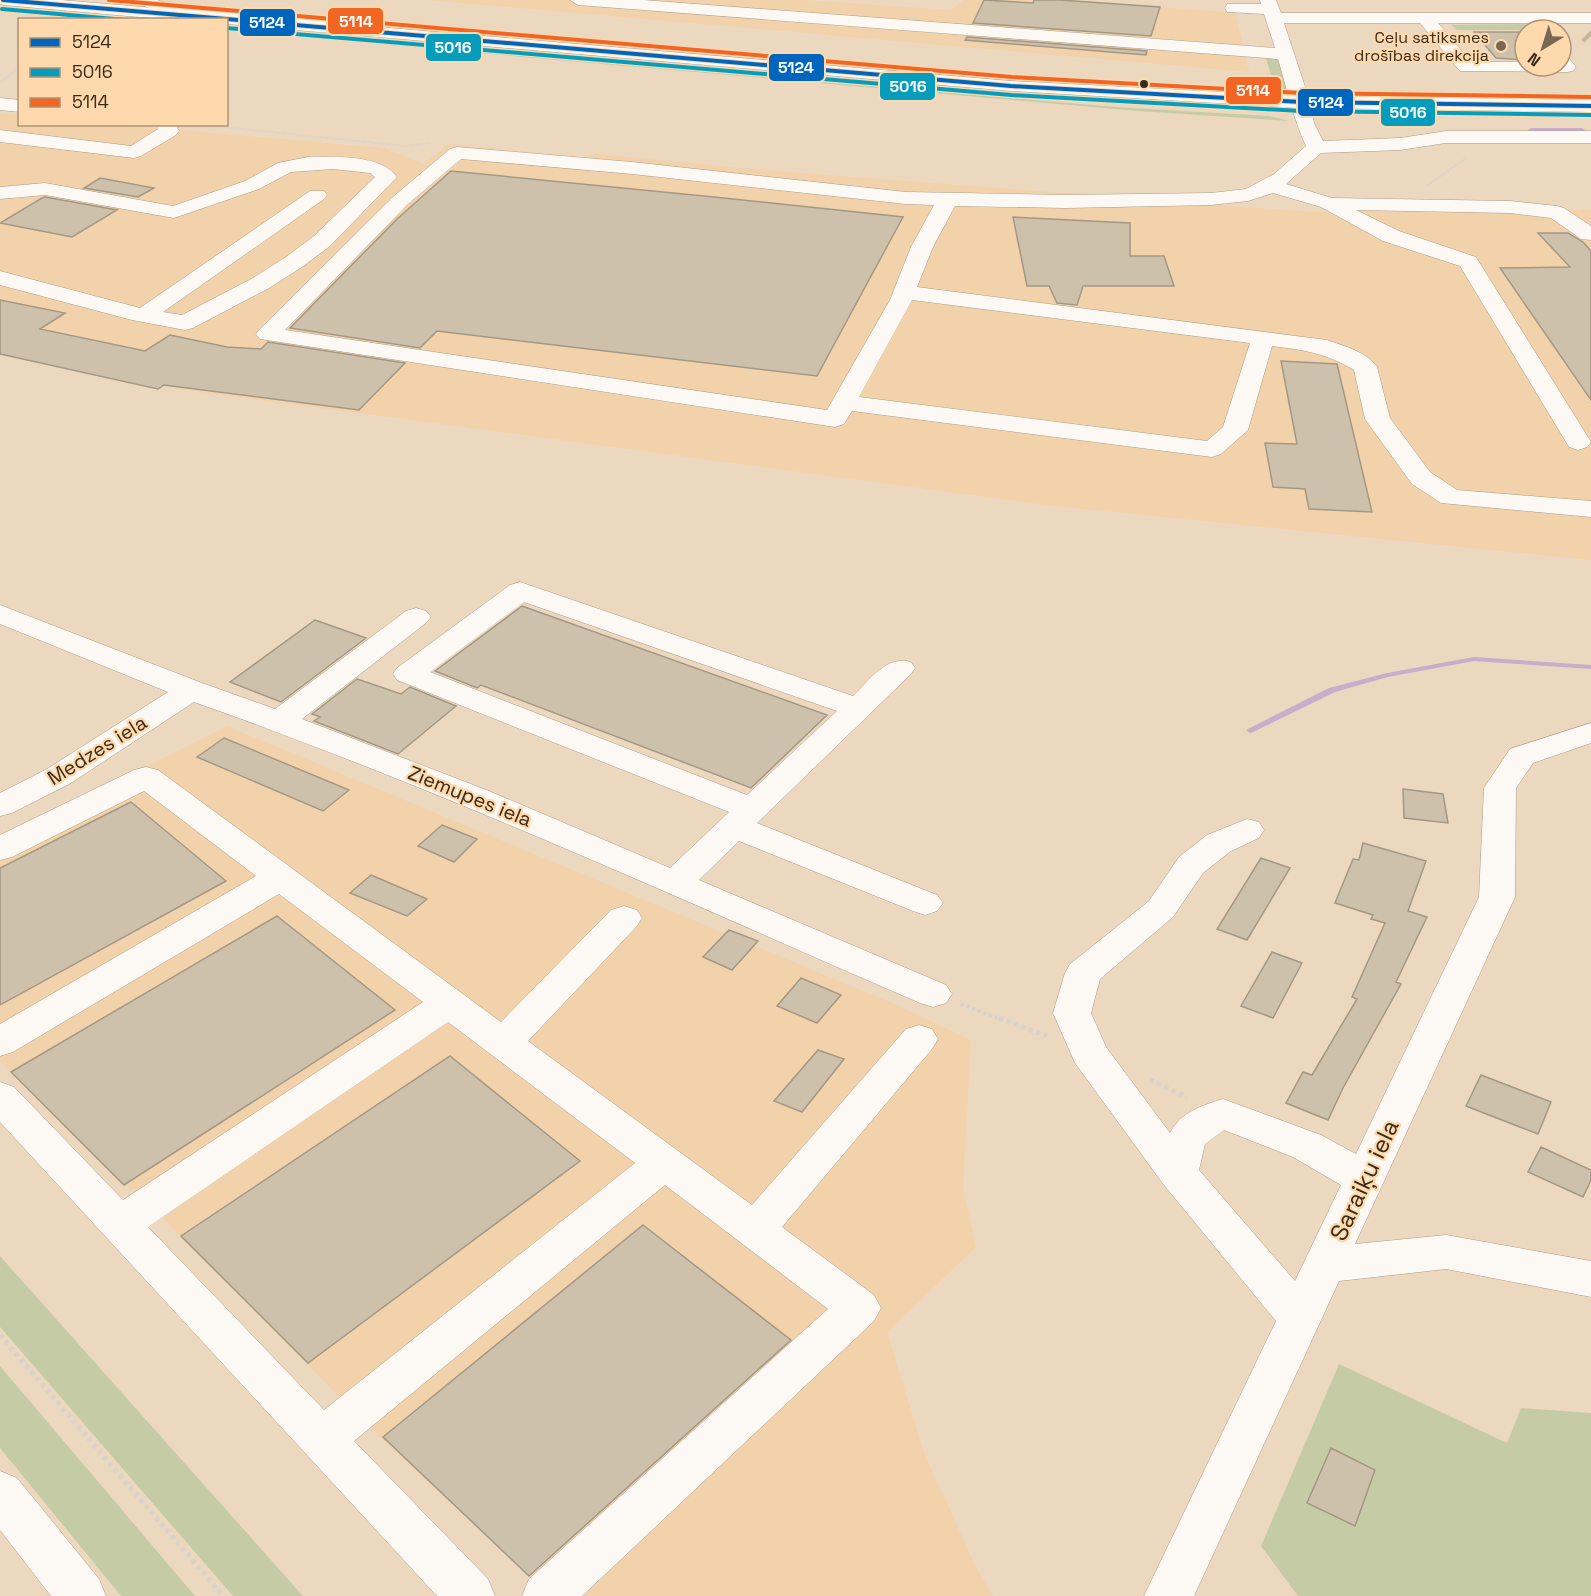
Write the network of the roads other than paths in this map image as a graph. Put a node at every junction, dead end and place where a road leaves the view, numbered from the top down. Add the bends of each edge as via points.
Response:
1 (3, 0) edge
2 (142, 0) edge
3 (211, 0) edge
4 (578, 0) edge
5 (1233, 8) dead end
6 (1271, 9) edge
7 (0, 10) edge
8 (94, 18) edge
9 (211, 18) edge
10 (215, 18) edge
11 (224, 18) edge
12 (1366, 18) junction
13 (1425, 18) junction
14 (228, 19) edge
15 (228, 21) edge
16 (228, 21) edge
17 (1513, 23) edge
18 (1389, 29) dead end
19 (380, 32) junction
20 (1286, 54) junction
21 (1513, 67) edge
22 (0, 104) edge
23 (18, 106) edge
24 (1591, 106) edge
25 (1302, 108) junction
26 (1591, 118) edge
27 (166, 126) edge
28 (0, 136) edge
29 (1591, 137) edge
30 (1316, 147) junction
31 (653, 152) dead end
32 (260, 181) junction
33 (760, 182) junction
34 (1272, 186) junction
35 (0, 193) edge
36 (317, 195) junction
37 (948, 199) junction
38 (1328, 203) junction
39 (355, 209) junction
40 (1589, 234) dead end
41 (0, 279) edge
42 (904, 292) junction
43 (144, 315) junction
44 (1263, 338) junction
45 (844, 403) junction
46 (1578, 442) dead end
47 (1591, 509) edge
48 (0, 614) edge
49 (416, 617) dead end
50 (900, 668) dead end
51 (191, 690) junction
52 (858, 708) junction
53 (279, 721) junction
54 (1591, 733) edge
55 (0, 806) edge
56 (743, 818) junction
57 (1246, 830) dead end
58 (0, 849) edge
59 (281, 877) junction
60 (676, 882) junction
61 (925, 903) dead end
62 (624, 918) dead end
63 (933, 994) dead end
64 (449, 1003) junction
65 (919, 1039) dead end
66 (0, 1042) edge
67 (503, 1043) junction
68 (0, 1097) edge
69 (664, 1163) junction
70 (1178, 1174) junction
71 (1364, 1178) junction
72 (120, 1224) junction
73 (755, 1230) junction
74 (1324, 1265) junction
75 (1591, 1279) edge
76 (1299, 1317) junction
77 (322, 1439) junction
78 (0, 1493) edge
79 (81, 1596) edge
80 (470, 1596) edge
81 (547, 1596) edge
82 (1168, 1596) edge

1 - 10 main road
2 - 9 main road
3 - 11 main road
4 - 20 main road
5 - 6 main road
6 - 12 main road
6 - 20 main road
7 - 8 main road
12 - 13 main road
12 - 18 main road via 1374,29
13 - 17 main road
13 - 21 main road via 1466,67
14 - 19 main road
15 - 19 main road via 331,22
16 - 25 main road via 1074,100
19 - 25 main road
20 - 25 main road
22 - 23 main road
24 - 25 main road
25 - 26 main road
25 - 30 main road
27 - 28 main road via 169,131 134,152
29 - 30 main road via 1498,135
30 - 34 main road
31 - 33 main road via 717,159
32 - 35 main road via 174,212 45,189
32 - 36 main road via 302,188
32 - 39 main road via 285,167 308,163 376,168 387,177
33 - 37 main road
33 - 45 main road via 457,153 401,200 268,334 835,419
34 - 37 main road via 1256,193 1209,198 1067,203
34 - 38 main road
36 - 39 main road
36 - 43 main road
37 - 42 main road
38 - 40 main road via 1510,207 1557,212
38 - 46 main road via 1391,236 1468,262
39 - 43 main road via 294,262 201,315 185,323
41 - 43 main road
42 - 44 main road
42 - 45 main road
44 - 45 main road via 1235,430 1212,449
44 - 47 main road via 1319,345 1365,367 1378,419 1421,478 1450,497
48 - 51 main road, Ziemupes iela
49 - 53 main road
50 - 52 main road
51 - 53 main road, Ziemupes iela
51 - 55 main road, Medzes iela via 59,776
52 - 56 main road
52 - 56 main road via 520,591 408,674
53 - 60 main road, Ziemupes iela via 477,798
54 - 71 main road, Saraiķu iela via 1521,756 1500,788 1497,897
56 - 60 main road
56 - 61 main road
57 - 70 main road via 1219,843 1191,865 1161,909 1083,973 1072,1013 1089,1053
58 - 59 main road via 146,777
59 - 64 main road
59 - 66 main road
60 - 63 main road, Ziemupes iela
62 - 67 main road
64 - 67 main road
64 - 72 main road
65 - 73 main road
67 - 69 main road
68 - 72 main road
69 - 73 main road
69 - 77 main road
70 - 71 main road via 1184,1141 1198,1123 1223,1114 1307,1146
70 - 76 main road
71 - 74 main road, Saraiķu iela
72 - 77 main road
73 - 81 main road via 860,1308
74 - 75 main road via 1446,1252
74 - 76 main road, Saraiķu iela
76 - 82 main road, Saraiķu iela
77 - 80 main road
78 - 79 main road

